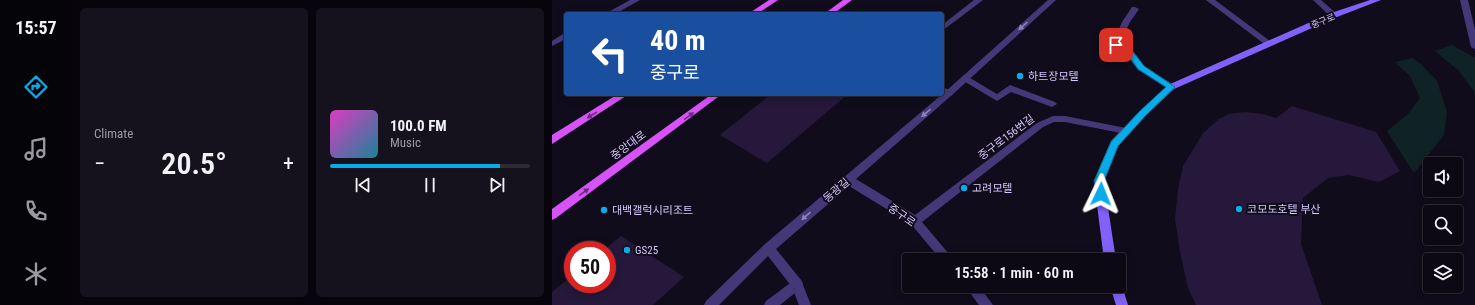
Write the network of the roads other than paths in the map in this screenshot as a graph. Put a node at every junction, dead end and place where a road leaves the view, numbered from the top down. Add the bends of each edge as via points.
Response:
1 (636, 0) edge
2 (774, 0) edge
3 (848, 0) edge
4 (979, 0) edge
5 (1052, 0) edge
6 (1210, 0) edge
7 (1317, 0) edge
8 (1377, 0) edge
9 (1464, 0) edge
10 (1135, 9) dead end
11 (613, 12) edge
12 (755, 12) edge
13 (831, 12) edge
14 (1334, 16) junction
15 (944, 27) edge
16 (564, 37) edge
17 (552, 44) edge
18 (1270, 44) junction
19 (1475, 47) edge
20 (965, 78) junction
21 (1171, 87) junction
22 (945, 91) edge
23 (622, 96) edge
24 (715, 96) edge
25 (940, 96) edge
26 (1052, 104) dead end
27 (1126, 131) junction
28 (552, 140) edge
29 (848, 180) junction
30 (552, 215) edge
31 (915, 222) junction
32 (769, 248) junction
33 (942, 253) edge
34 (1109, 253) edge
35 (797, 284) junction
36 (977, 293) edge
37 (1118, 293) edge
38 (710, 305) edge
39 (770, 305) edge
40 (805, 305) edge
41 (987, 305) edge
42 (1122, 305) edge

1 - 11 street
2 - 12 main road
3 - 13 main road
4 - 15 street
5 -> 20 street, 동광길
6 - 18 street
7 - 14 street
8 - 14 main road, 중구로
9 - 19 street
10 - 21 street via 1116,45 1128,51 1141,68
14 - 18 main road, 중구로
16 - 17 street
18 - 21 main road, 중구로
20 - 22 street, 동광길
20 - 26 street via 997,98 1010,88
21 - 27 main road, 중구로
23 -> 28 main road
30 -> 24 main road, 중앙대로
25 -> 29 street, 동광길
27 - 31 street, 중구로156번길 via 1053,119 1040,125
27 - 34 main road, 중구로 via 1114,144 1099,181
29 - 31 street, 중구로
29 -> 32 street, 동광길
31 - 33 street, 중구로
32 - 35 street
32 - 38 street, 동광길
35 - 39 street
35 - 40 street
36 - 41 street
37 - 42 main road

